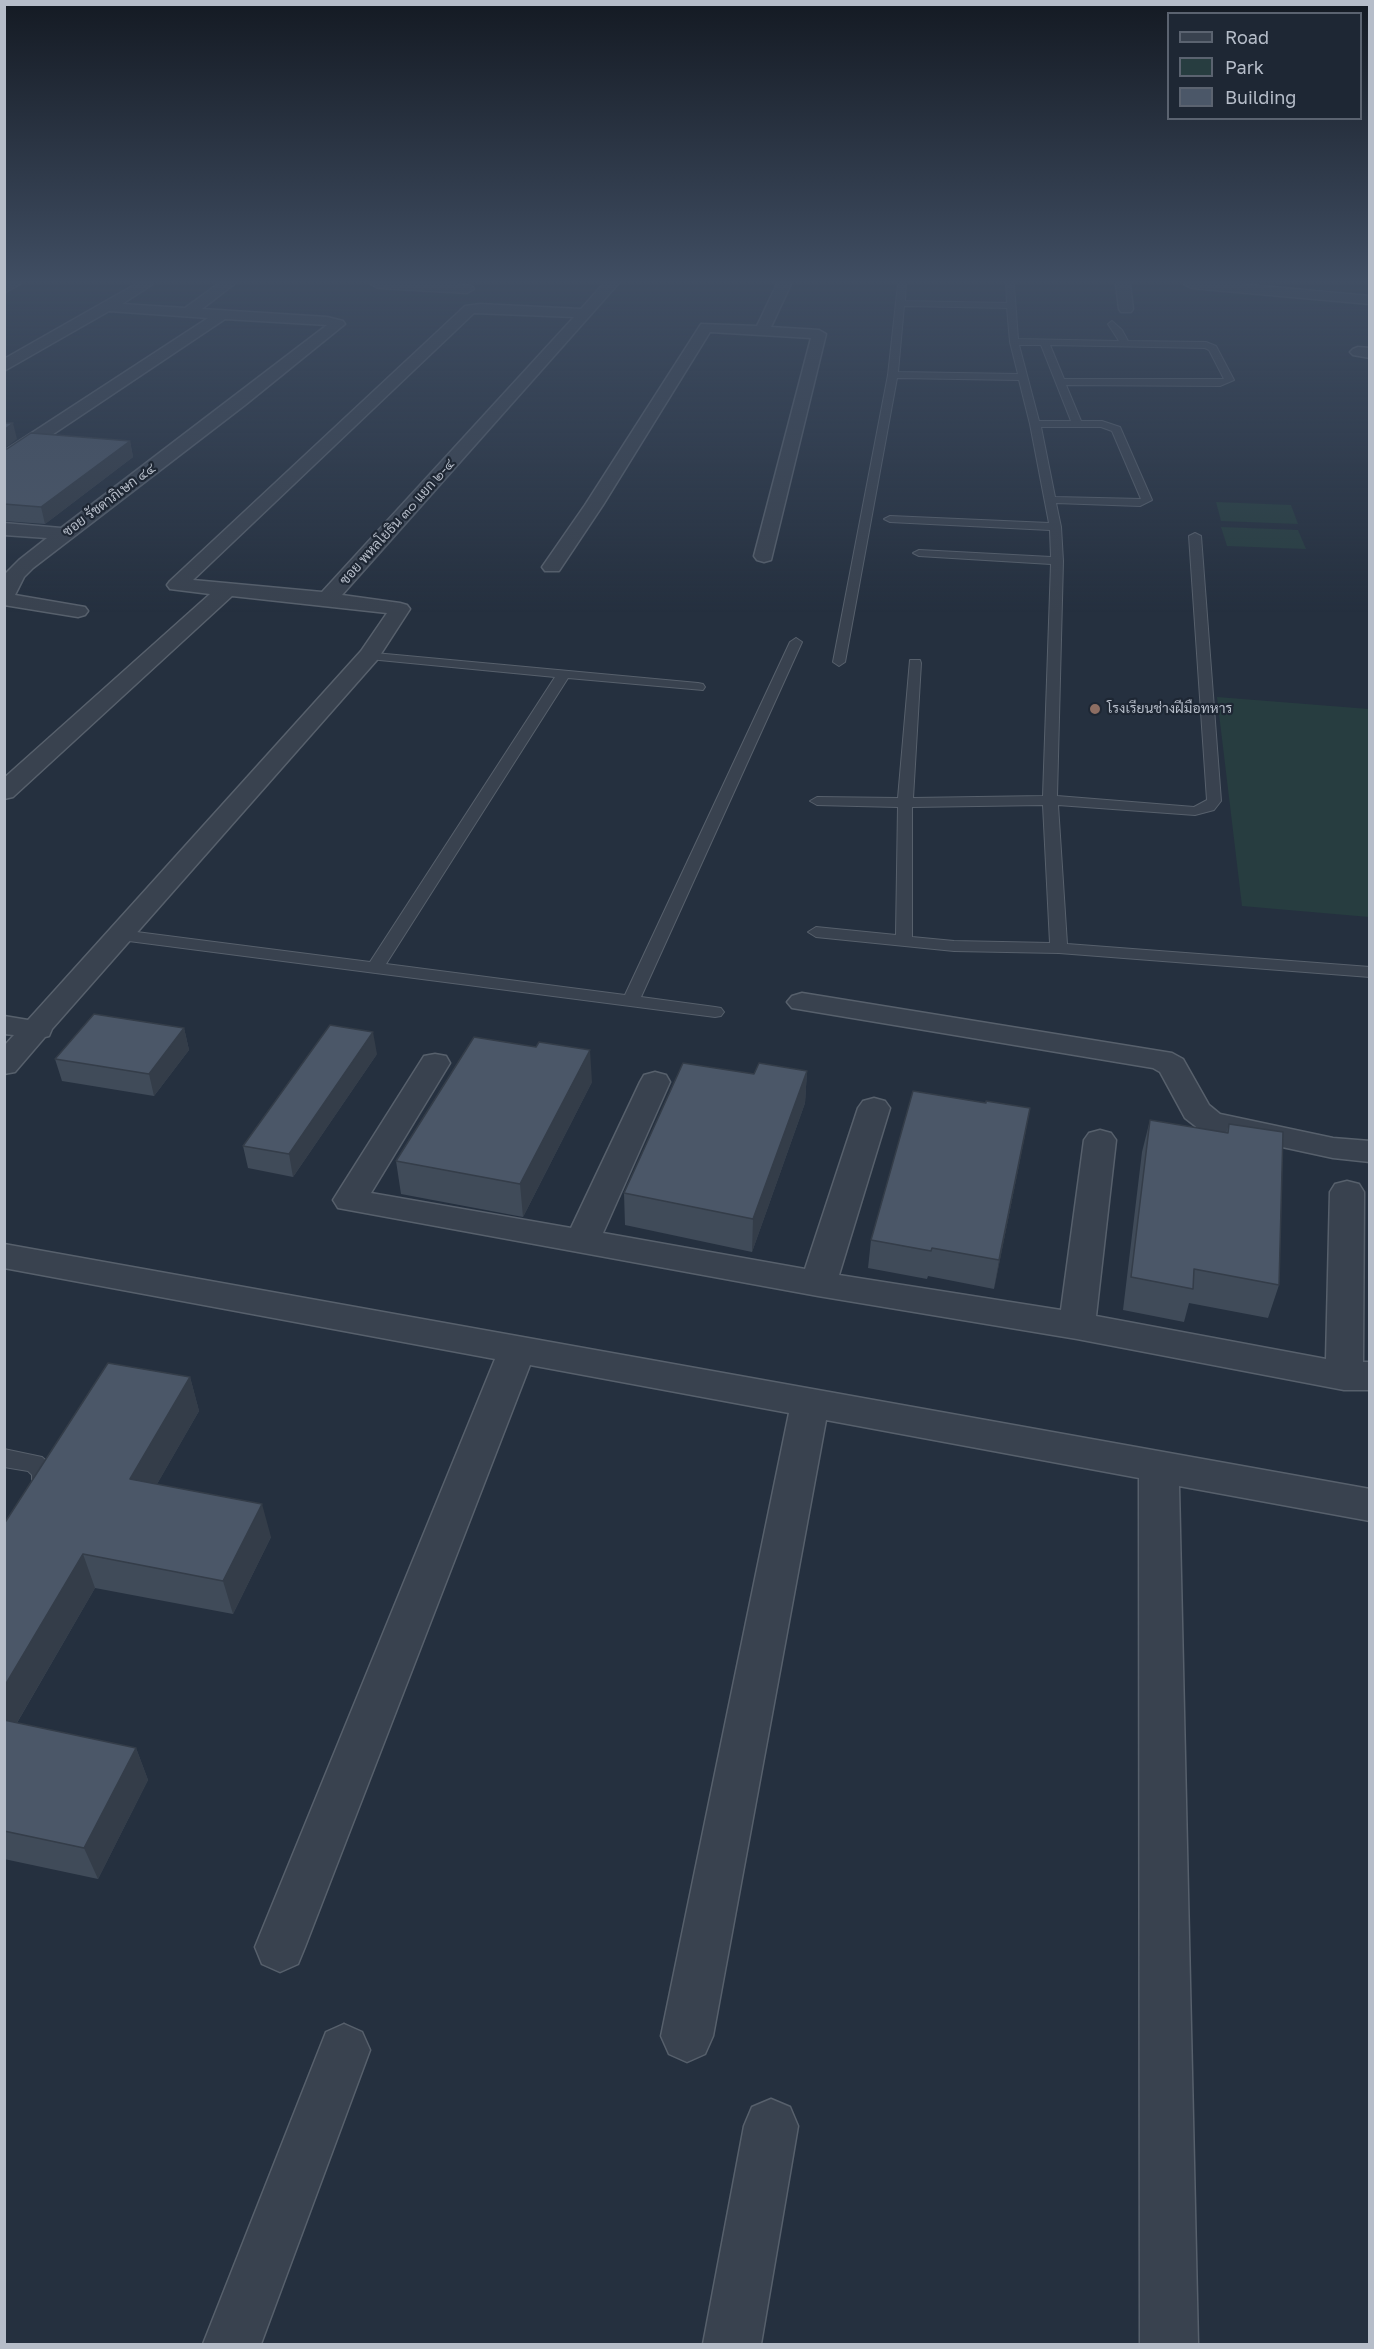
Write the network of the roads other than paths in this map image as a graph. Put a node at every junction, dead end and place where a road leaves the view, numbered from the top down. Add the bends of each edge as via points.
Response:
1 (103, 394) edge
2 (250, 394) edge
3 (380, 394) edge
4 (512, 394) edge
5 (664, 394) edge
6 (804, 394) edge
7 (889, 394) edge
8 (1028, 394) edge
9 (1066, 394) edge
10 (1035, 424) junction
11 (1077, 424) junction
12 (4, 459) edge
13 (1050, 500) junction
14 (890, 519) dead end
15 (1055, 527) junction
16 (4, 530) edge
17 (63, 534) junction
18 (1195, 536) dead end
19 (919, 553) dead end
20 (764, 556) dead end
21 (1057, 561) junction
22 (552, 567) dead end
23 (227, 590) junction
24 (4, 598) edge
25 (327, 599) junction
26 (78, 611) dead end
27 (796, 642) dead end
28 (369, 655) junction
29 (839, 662) dead end
30 (915, 663) dead end
31 (564, 674) junction
32 (698, 687) dead end
33 (4, 792) edge
34 (1050, 800) junction
35 (817, 801) dead end
36 (905, 803) junction
37 (816, 932) dead end
38 (121, 935) junction
39 (904, 941) junction
40 (1059, 948) junction
41 (375, 968) junction
42 (1370, 972) edge
43 (631, 1001) junction
44 (802, 1002) dead end
45 (715, 1012) dead end
46 (4, 1025) edge
47 (38, 1030) junction
48 (435, 1063) dead end
49 (4, 1065) edge
50 (655, 1082) dead end
51 (874, 1108) dead end
52 (1100, 1140) dead end
53 (1370, 1152) edge
54 (1347, 1192) dead end
55 (582, 1241) junction
56 (4, 1256) edge
57 (818, 1284) junction
58 (1077, 1326) junction
59 (518, 1349) junction
60 (1357, 1376) edge
61 (810, 1404) junction
62 (4, 1458) edge
63 (1159, 1468) junction
64 (1370, 1505) edge
65 (27, 1509) edge
66 (280, 1947) dead end
67 (687, 2036) dead end
68 (344, 2050) dead end
69 (771, 2126) dead end
70 (232, 2344) edge
71 (732, 2344) edge
72 (1169, 2344) edge

1 - 12 street
2 - 17 street, ซอย รัชดาภิเษก ๔๔
3 - 23 street via 177,585
4 - 25 street, ซอย พหลโยธิน ๓๐ แยก ๒-๔
5 - 22 street
6 - 20 street
7 - 29 lane
8 - 10 lane
9 - 11 lane
10 - 11 lane
10 - 13 lane
11 - 13 lane via 1102,424 1116,429 1147,500
13 - 15 lane
14 - 15 lane
15 - 21 lane
16 - 17 street
17 - 24 street, ซอย รัชดาภิเษก ๔๔ via 15,574
18 - 34 lane via 1214,801 1209,807 1195,810
19 - 21 lane
21 - 34 lane
23 - 25 street
23 - 33 street
24 - 26 street
25 - 28 street via 400,609
27 - 43 lane
28 - 31 lane
28 - 38 street
30 - 36 lane
31 - 32 lane
31 - 41 lane
34 - 36 lane
34 - 40 lane
35 - 36 lane
36 - 39 lane
37 - 39 lane
38 - 41 lane
38 - 47 street
39 - 40 lane
40 - 42 lane
41 - 43 lane
43 - 45 lane
44 - 53 street via 1161,1060 1172,1066 1196,1111 1210,1122
46 - 47 street
47 - 49 street
48 - 55 street via 350,1200
50 - 55 street
51 - 57 street
52 - 58 street
54 - 60 street
55 - 57 street
56 - 59 street
57 - 58 street
58 - 60 street
59 - 61 street
59 - 66 street
61 - 63 street
61 - 67 street
62 - 65 lane via 34,1463 43,1471 44,1483
63 - 64 street
63 - 72 street
68 - 70 street
69 - 71 street

